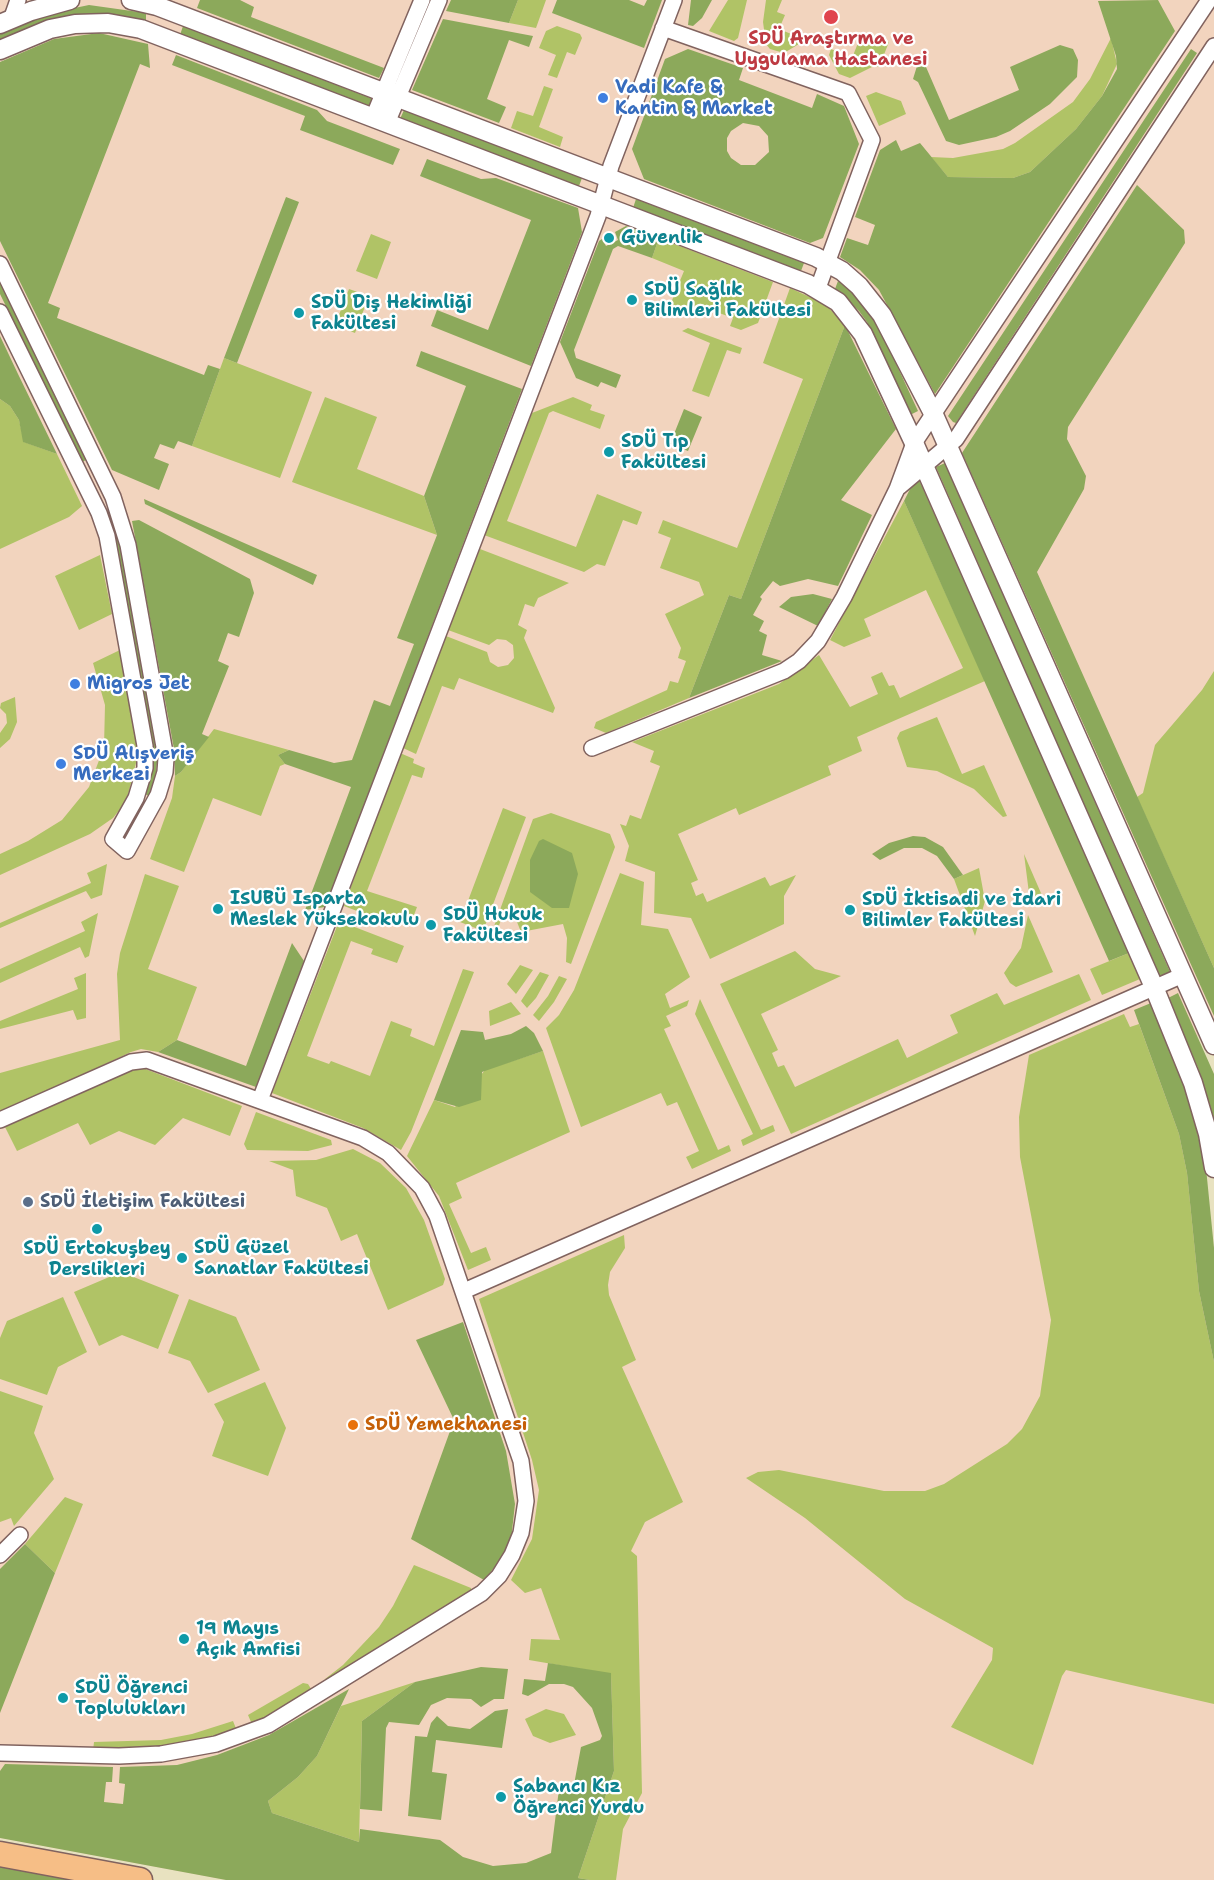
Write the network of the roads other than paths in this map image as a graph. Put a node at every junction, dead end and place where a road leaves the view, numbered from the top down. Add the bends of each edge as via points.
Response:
1 (18, 0) edge
2 (70, 0) edge
3 (131, 0) edge
4 (422, 0) edge
5 (439, 0) edge
6 (674, 0) edge
7 (1209, 0) edge
8 (157, 3) edge
9 (184, 8) edge
10 (5, 22) edge
11 (663, 28) junction
12 (164, 38) junction
13 (1214, 46) edge
14 (0, 50) edge
15 (390, 95) junction
16 (380, 121) junction
17 (608, 178) junction
18 (602, 205) junction
19 (827, 262) junction
20 (0, 264) edge
21 (818, 288) junction
22 (0, 312) edge
23 (934, 415) junction
24 (914, 443) junction
25 (948, 448) junction
26 (924, 465) junction
27 (897, 489) junction
28 (592, 748) dead end
29 (1183, 975) junction
30 (1154, 987) junction
31 (1214, 1044) edge
32 (260, 1100) junction
33 (0, 1120) edge
34 (1214, 1168) edge
35 (464, 1292) junction
36 (20, 1534) dead end
37 (0, 1555) edge
38 (0, 1753) edge
39 (0, 1854) edge
40 (140, 1880) edge

1 - 10 street
2 - 10 street
3 - 8 street
4 - 15 street
5 - 15 street
6 - 11 street
7 - 23 street
8 - 9 street
8 - 12 street
9 - 12 street
9 - 15 street
11 - 17 street
11 - 19 street via 848,93 872,140
12 - 14 street via 117,24 75,24 50,29
12 - 16 street
13 - 25 street
15 - 16 street
15 - 17 street
16 - 18 street
17 - 18 street
17 - 19 street
18 - 21 street
18 - 32 street
19 - 21 street
19 - 23 street via 854,280 874,303
20 - 22 street via 112,494 128,545 166,758 158,795 127,851 113,839 136,798 146,756 107,536
21 - 24 street via 838,302 857,324
23 - 24 street
23 - 25 street
24 - 26 street
24 - 27 street
25 - 26 street
25 - 29 street
26 - 27 street
26 - 30 street
27 - 28 street via 835,615 799,661
29 - 30 street
29 - 31 street
30 - 34 street via 1200,1105
30 - 35 street
32 - 33 street via 156,1061 141,1060
32 - 35 street via 363,1138 400,1163 431,1201
35 - 38 street via 526,1484 525,1517 519,1540 508,1563 488,1588 293,1712 229,1740 140,1756
36 - 37 street
39 - 40 highway

